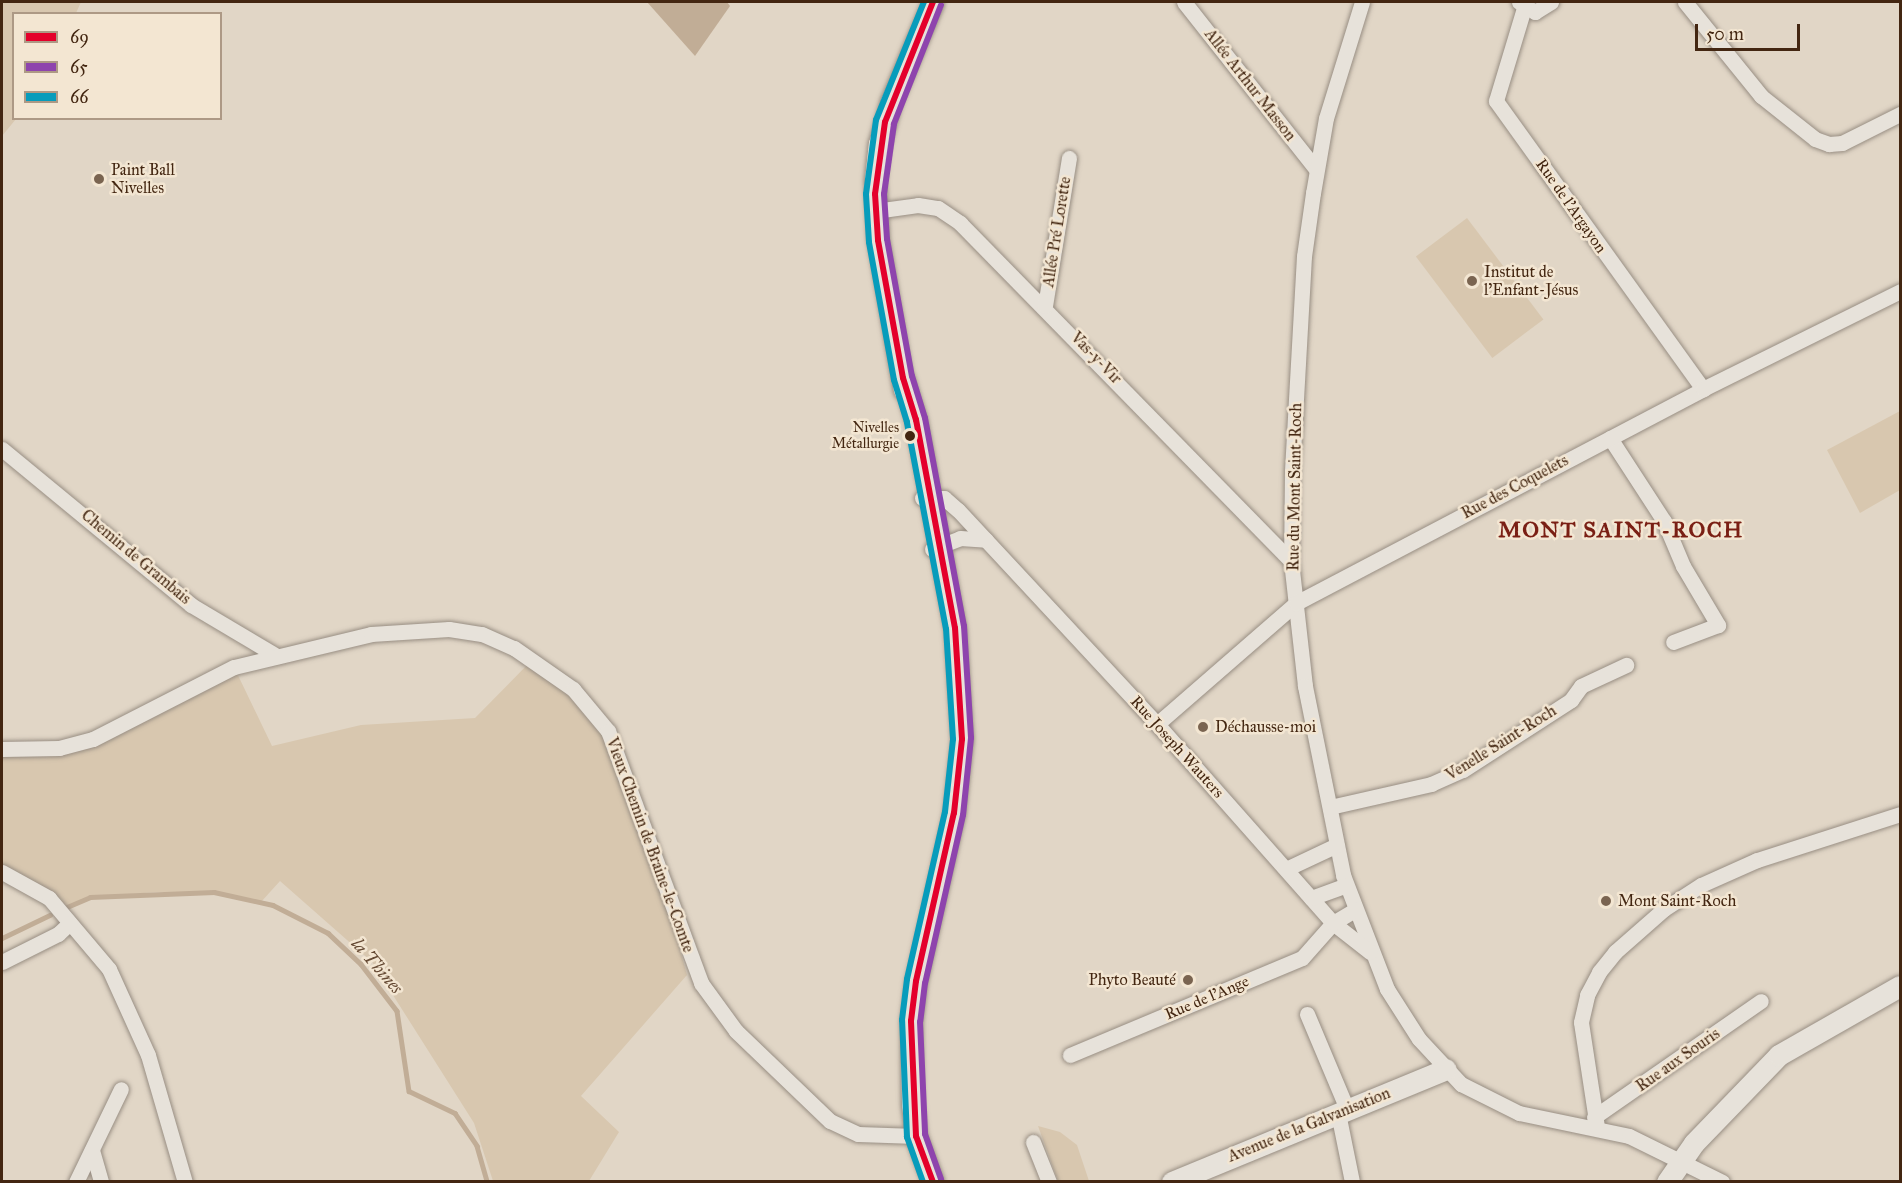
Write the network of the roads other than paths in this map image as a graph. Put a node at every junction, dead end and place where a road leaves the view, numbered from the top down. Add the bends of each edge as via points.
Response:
1 (933, 2) edge
2 (1185, 2) edge
3 (1362, 2) edge
4 (1551, 2) edge
5 (1685, 2) edge
6 (1522, 5) edge
7 (1900, 114) edge
8 (1069, 158) dead end
9 (1316, 169) junction
10 (875, 211) junction
11 (1900, 291) edge
12 (1045, 306) junction
13 (1703, 389) junction
14 (1610, 438) junction
15 (2, 449) edge
16 (926, 498) junction
17 (986, 540) junction
18 (936, 548) junction
19 (1291, 561) junction
20 (1296, 603) junction
21 (1673, 642) dead end
22 (277, 656) junction
23 (1626, 665) dead end
24 (1157, 724) junction
25 (2, 749) edge
26 (1330, 807) junction
27 (1900, 814) edge
28 (1337, 845) junction
29 (1286, 869) junction
30 (2, 872) edge
31 (1346, 885) junction
32 (1311, 898) junction
33 (1355, 910) junction
34 (70, 923) junction
35 (1333, 923) junction
36 (1373, 957) junction
37 (2, 962) edge
38 (1900, 986) edge
39 (1761, 1001) dead end
40 (1307, 1014) dead end
41 (1070, 1055) dead end
42 (1446, 1069) junction
43 (121, 1089) dead end
44 (1343, 1111) junction
45 (1596, 1122) junction
46 (1033, 1142) dead end
47 (919, 1145) junction
48 (92, 1150) junction
49 (1682, 1162) junction
50 (76, 1182) edge
51 (101, 1182) edge
52 (185, 1182) edge
53 (933, 1182) edge
54 (1049, 1182) edge
55 (1172, 1182) edge
56 (1352, 1182) edge
57 (1667, 1182) edge
58 (1722, 1182) edge

1 - 10 main road via 885,122 875,180
2 - 9 street, Allée Arthur Masson
3 - 9 street, Rue du Mont Saint-Roch via 1326,118
4 - 6 street via 1542,11
5 - 7 street via 1761,96 1815,139 1829,144 1842,142
6 - 13 street, Rue de l'Argayon via 1496,101
8 - 12 street, Allée Pré Lorette
9 - 19 street, Rue du Mont Saint-Roch via 1304,256
10 - 12 street, Vas-y-Vir via 918,205 938,208 960,223
10 - 16 main road
11 - 13 street, Rue des Coquelets
12 - 19 street, Vas-y-Vir
13 - 14 street, Rue des Coquelets
14 - 20 street, Rue des Coquelets
14 - 21 street via 1664,521 1683,566 1718,625
15 - 22 street, Chemin de Grambais via 191,605
16 - 17 street, Rue Joseph Wauters via 944,498
16 - 18 main road
17 - 18 street via 960,538
17 - 24 street, Rue Joseph Wauters
18 - 47 main road via 957,665 962,739 954,813 923,945 911,1021 909,1052
19 - 20 street, Rue du Mont Saint-Roch
20 - 24 street, Rue des Coquelets
20 - 26 street, Rue du Mont Saint-Roch via 1305,686
22 - 25 street, Vieux Chemin de Braine-le-Comte via 234,667 93,739 59,748
22 - 47 street, Vieux Chemin de Braine-le-Comte via 371,634 449,629 482,634 514,648 573,689 615,743 701,982 736,1031 830,1121 858,1134
23 - 26 street, Venelle Saint-Roch via 1581,686 1571,700 1463,770 1431,784
24 - 29 street, Rue Joseph Wauters
26 - 28 street, Rue du Mont Saint-Roch
27 - 45 street via 1756,860 1701,885 1664,909 1622,946 1599,972 1587,995 1581,1022
28 - 29 street
28 - 31 street, Rue du Mont Saint-Roch
29 - 32 street, Rue Joseph Wauters
30 - 34 street via 49,898
31 - 32 street
31 - 33 street, Rue du Mont Saint-Roch
32 - 35 street, Rue Joseph Wauters
33 - 35 street, Rue de l'Ange
33 - 36 street, Rue du Mont Saint-Roch
34 - 37 street via 58,934
34 - 52 street via 109,969 148,1055
35 - 36 street, Rue Joseph Wauters
35 - 41 street, Rue de l'Ange via 1302,958
36 - 42 street, Rue du Mont Saint-Roch via 1405,1020
38 - 49 main road via 1779,1055 1694,1143
39 - 45 street, Rue aux Souris
40 - 44 street
42 - 44 main road, Avenue de la Galvanisation
42 - 45 street, Rue du Mont Saint-Roch via 1461,1084 1519,1113
43 - 48 street
44 - 55 main road, Avenue de la Galvanisation
44 - 56 street
45 - 49 street, Rue du Mont Saint-Roch
46 - 54 street
47 - 53 main road
48 - 50 street
48 - 51 street
49 - 57 main road
49 - 58 street, Rue du Mont Saint-Roch

